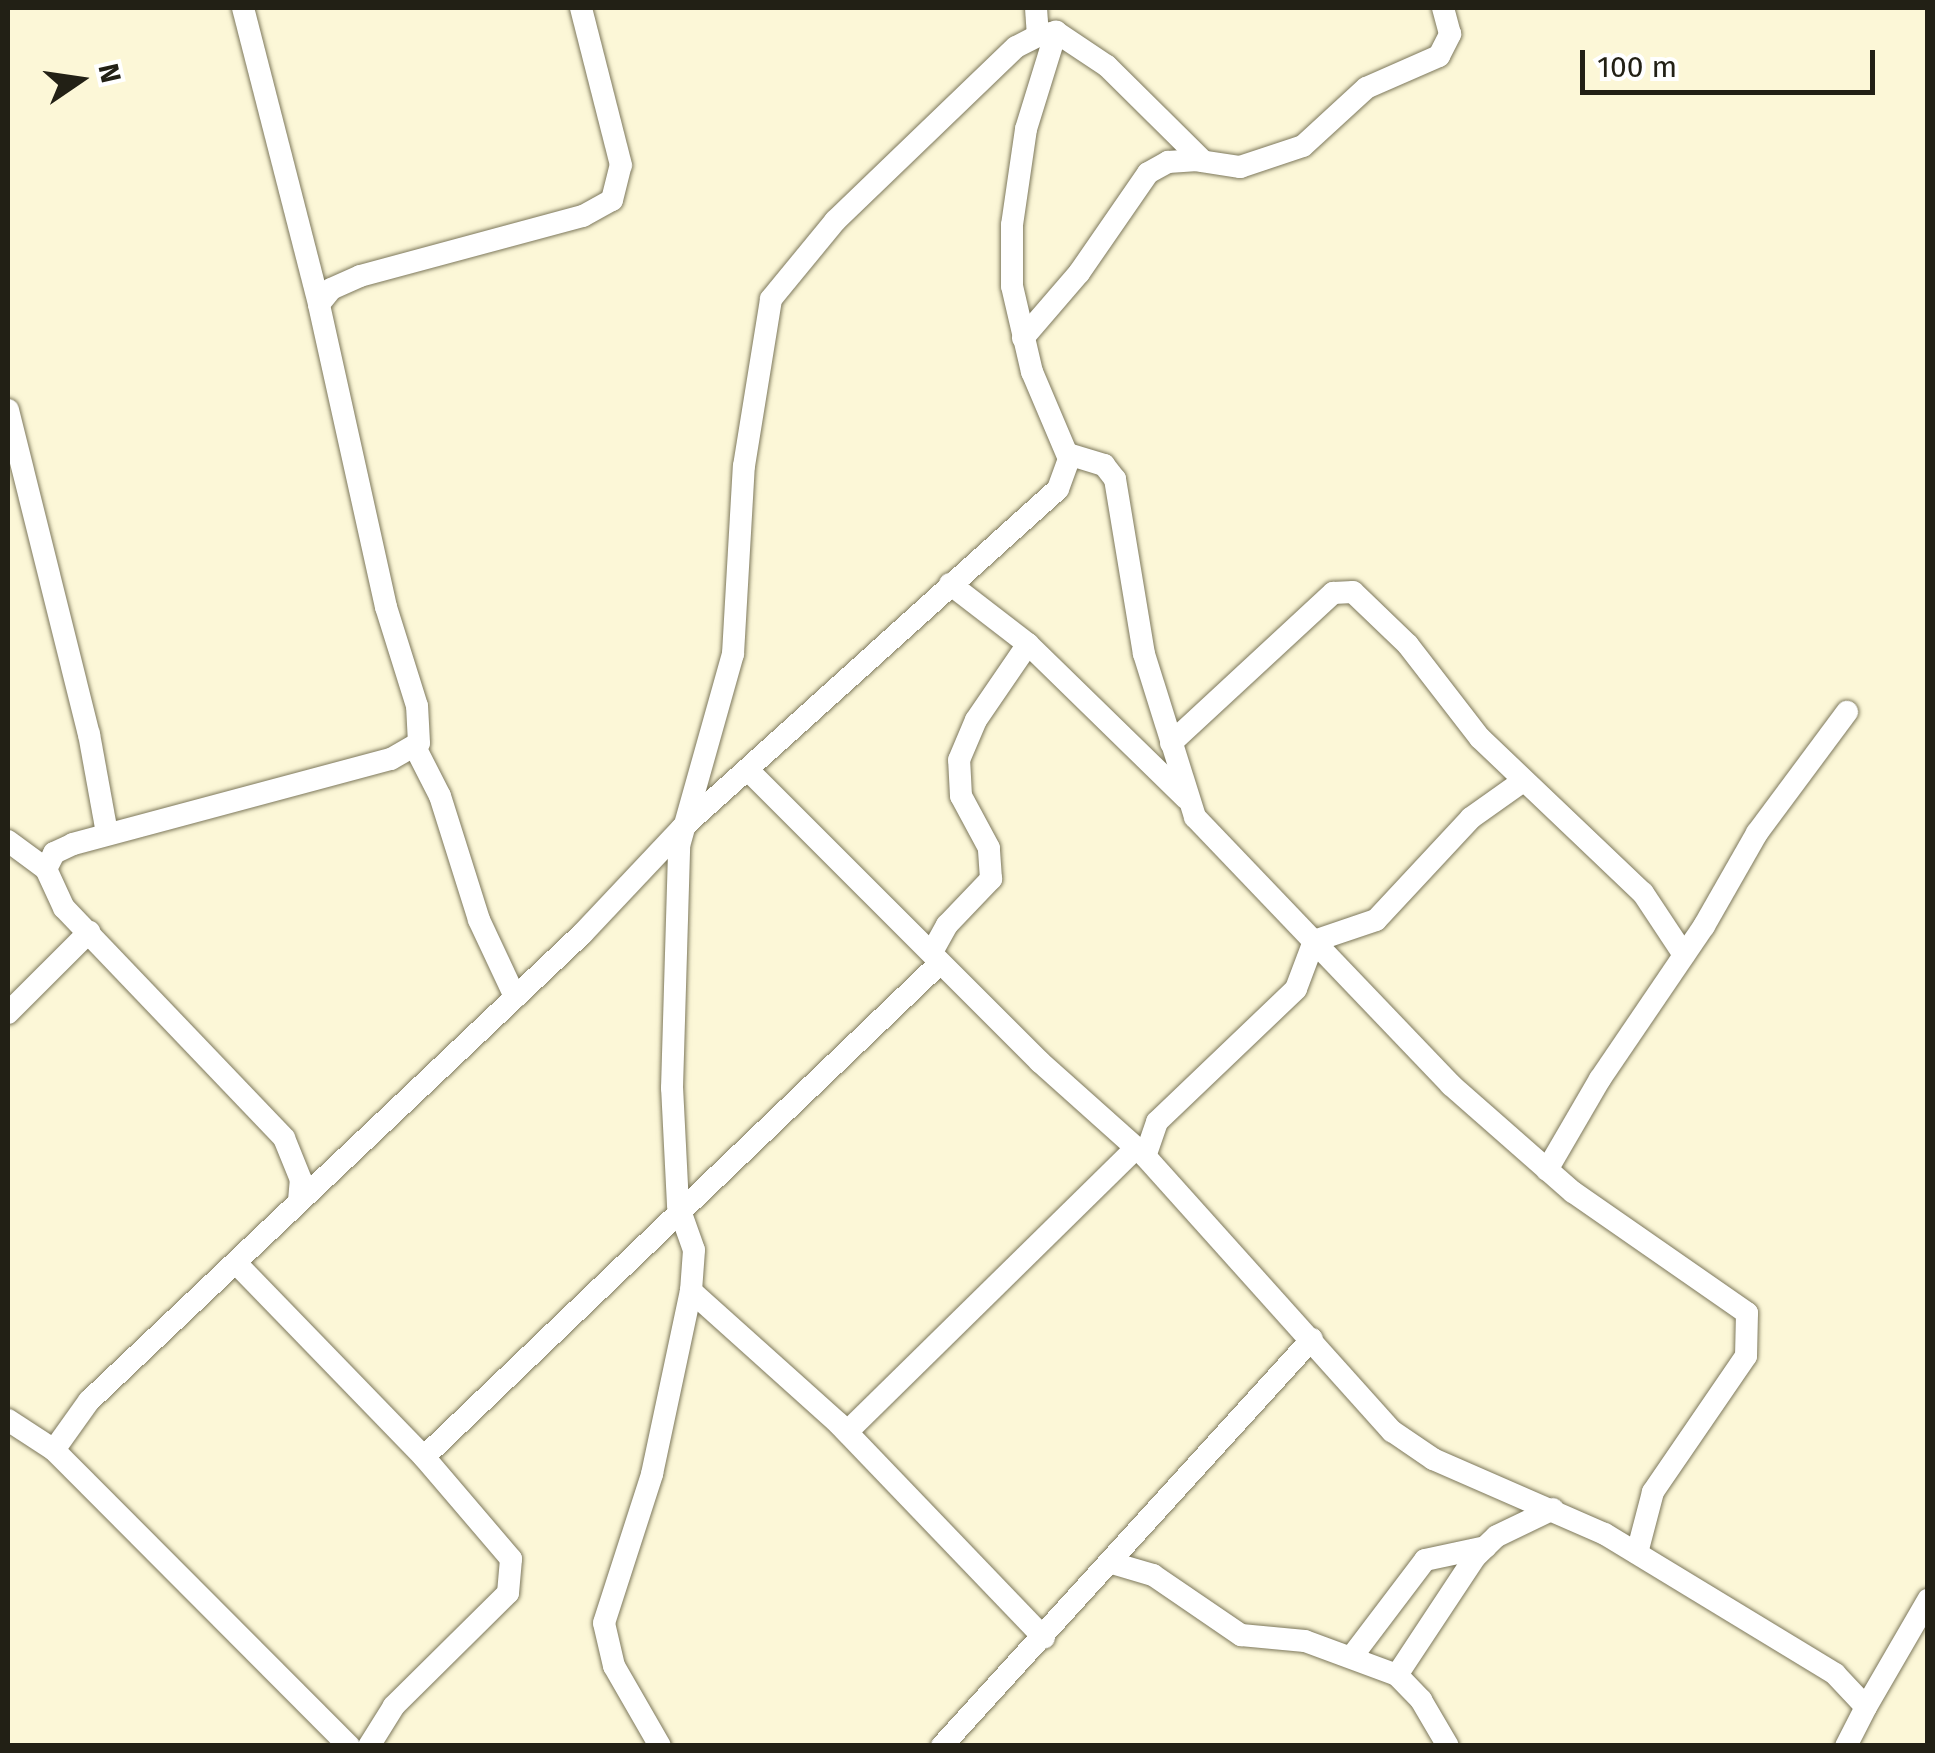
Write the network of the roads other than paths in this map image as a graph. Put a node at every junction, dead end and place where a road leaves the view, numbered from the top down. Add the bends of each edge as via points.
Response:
1 (244, 8) edge
2 (581, 8) edge
3 (1036, 8) edge
4 (1443, 8) edge
5 (1047, 34) junction
6 (1203, 161) junction
7 (319, 304) junction
8 (1024, 338) junction
9 (8, 410) edge
10 (1068, 454) junction
11 (950, 584) junction
12 (1028, 644) junction
13 (1847, 712) dead end
14 (1171, 743) junction
15 (415, 747) junction
16 (749, 771) junction
17 (1523, 782) junction
18 (1186, 798) junction
19 (682, 828) junction
20 (107, 833) junction
21 (8, 841) edge
22 (46, 869) junction
23 (88, 932) junction
24 (1314, 941) junction
25 (1684, 955) junction
26 (936, 958) junction
27 (515, 998) junction
28 (8, 1013) edge
29 (1140, 1152) junction
30 (1547, 1170) junction
31 (300, 1201) junction
32 (679, 1213) junction
33 (236, 1263) junction
34 (691, 1290) junction
35 (1312, 1340) junction
36 (8, 1420) edge
37 (847, 1432) junction
38 (54, 1450) junction
39 (424, 1458) junction
40 (1553, 1509) junction
41 (1486, 1546) junction
42 (1637, 1554) junction
43 (1112, 1563) junction
44 (1928, 1600) edge
45 (1044, 1638) junction
46 (1353, 1655) junction
47 (1397, 1675) junction
48 (1866, 1707) junction
49 (349, 1746) edge
50 (369, 1746) edge
51 (660, 1746) edge
52 (942, 1746) edge
53 (1448, 1746) edge
54 (1846, 1746) edge

1 - 7 street
2 - 7 street via 621,165 612,200 583,216 360,276 331,289
3 - 5 street
4 - 6 street via 1450,34 1439,56 1366,88 1302,146 1240,167
5 - 6 street via 1106,66
5 - 8 street via 1012,225 1012,286
5 - 19 street via 1016,47 834,221 771,299 744,466 733,654 718,727
6 - 8 street via 1168,162 1148,173
7 - 15 street via 386,608 419,716
8 - 10 street
9 - 20 street
10 - 11 street via 1068,474 1058,489
10 - 14 street via 1104,465 1115,479 1144,654
11 - 12 street
11 - 16 street
12 - 18 street via 1146,767
12 - 26 street via 976,720 959,760 961,796 989,848 991,880
13 - 25 street via 1756,832
14 - 17 street via 1345,590 1408,645 1461,718
14 - 18 street
15 - 20 street via 391,759
15 - 27 street via 440,796 480,920
16 - 19 street
16 - 26 street
17 - 24 street via 1471,818 1376,920
17 - 25 street via 1643,894
18 - 24 street via 1218,844
19 - 27 street
19 - 32 street via 672,1072
20 - 22 street via 61,849
21 - 22 street
22 - 23 street via 56,897
23 - 28 street
23 - 31 street via 284,1138 301,1180
24 - 29 street via 1312,961 1296,989 1157,1122
24 - 30 street via 1405,1043
25 - 30 street
26 - 29 street
26 - 32 street
27 - 31 street
29 - 35 street
29 - 37 street
30 - 42 street via 1747,1314 1746,1356 1653,1492
31 - 33 street
32 - 34 street via 693,1243
32 - 39 street
33 - 38 street via 89,1402
33 - 39 street
34 - 37 street
34 - 51 street via 652,1474 604,1624 614,1666
35 - 40 street via 1411,1446
35 - 43 street
36 - 38 street
37 - 45 street
38 - 49 street
39 - 50 street via 502,1543 513,1568 512,1586 394,1706
40 - 41 street
40 - 42 street
41 - 46 street via 1426,1560 1386,1602
41 - 47 street via 1422,1628
42 - 48 street via 1835,1674
43 - 45 street
43 - 46 street via 1153,1575 1241,1634
44 - 48 street
45 - 52 street
46 - 47 street
47 - 53 street via 1422,1700
48 - 54 street

